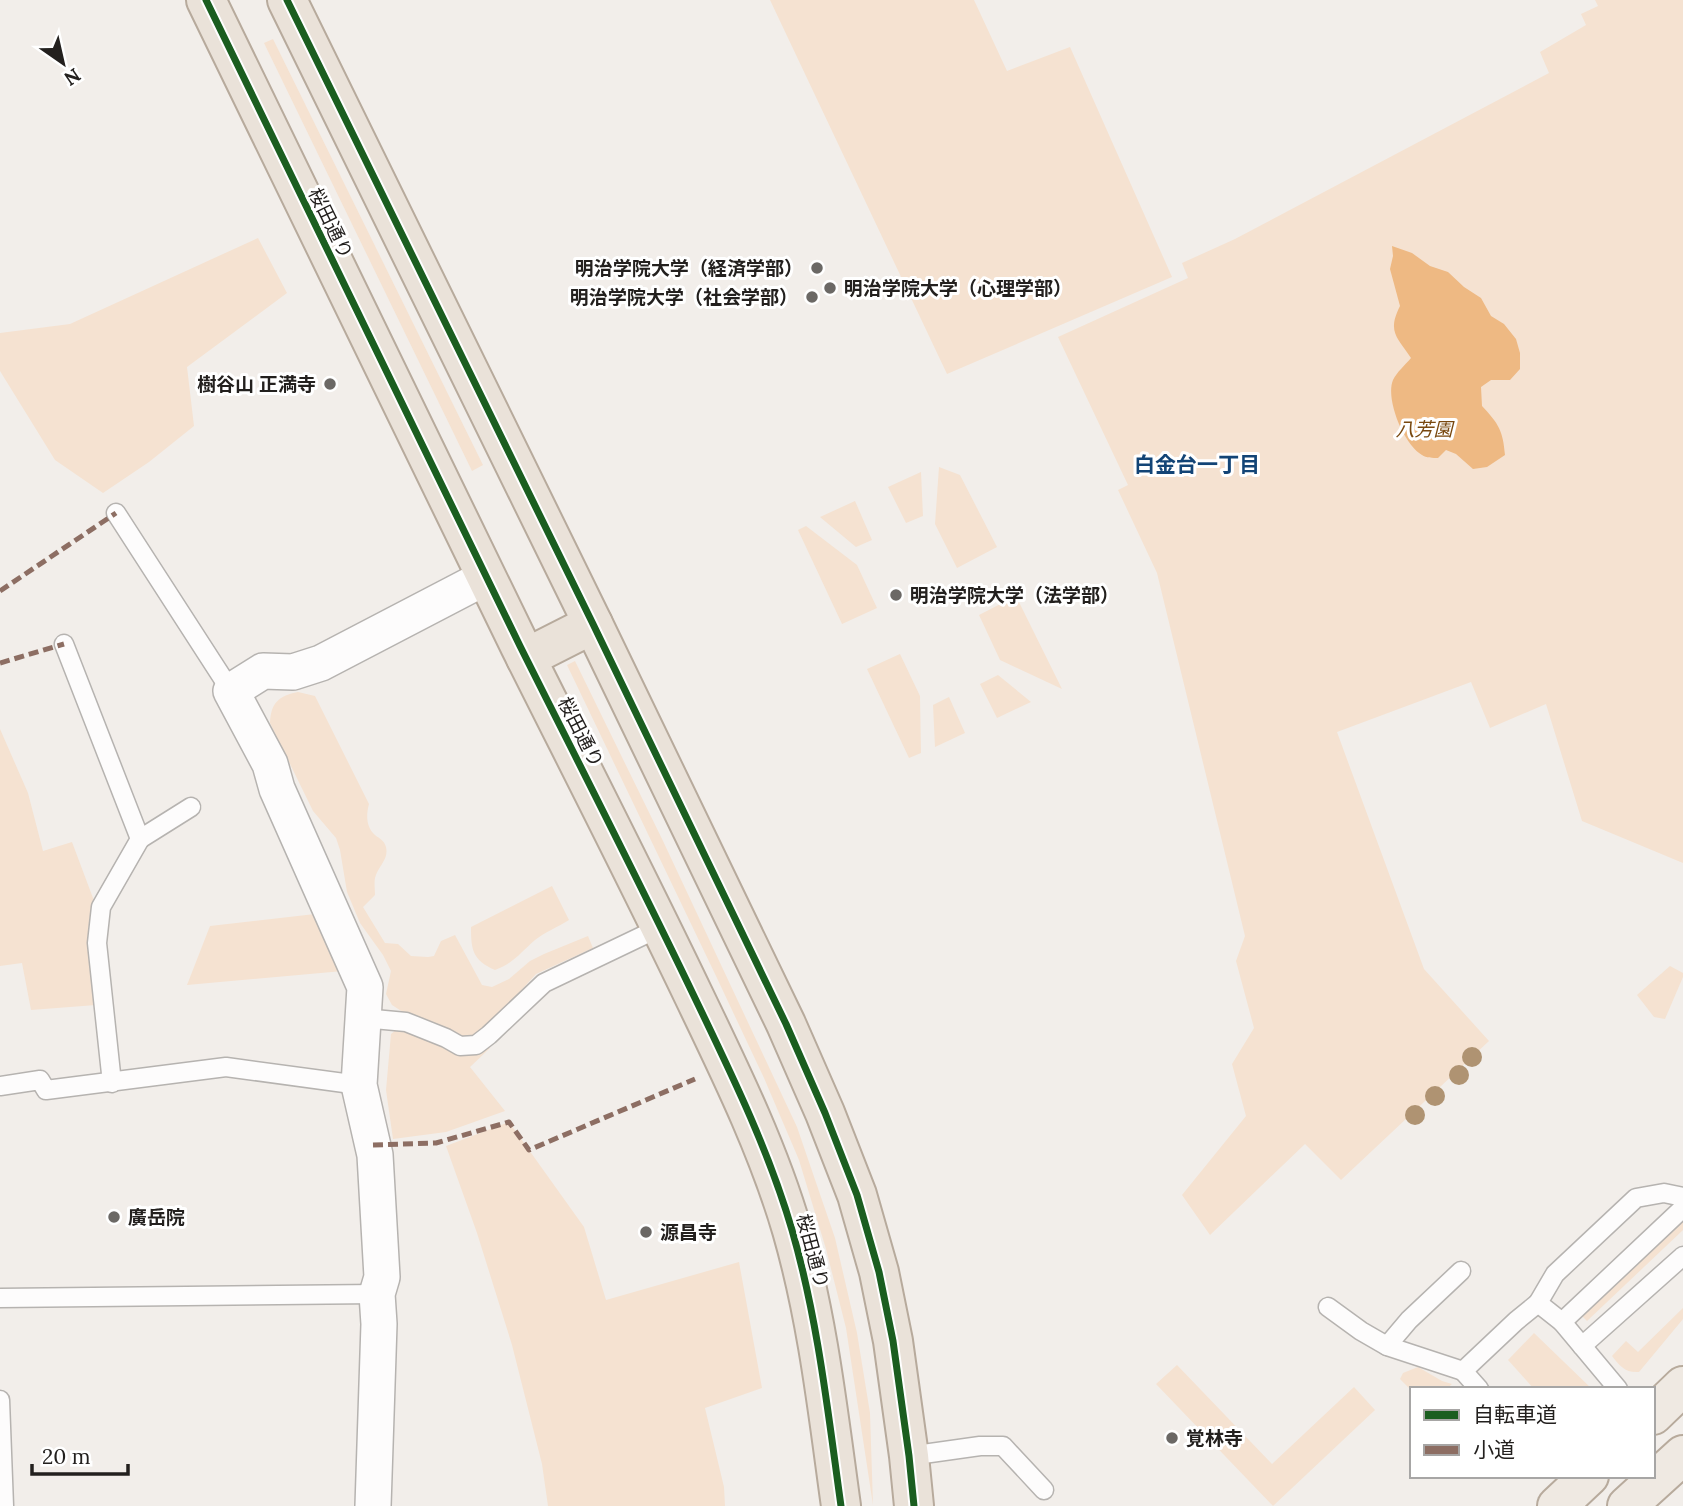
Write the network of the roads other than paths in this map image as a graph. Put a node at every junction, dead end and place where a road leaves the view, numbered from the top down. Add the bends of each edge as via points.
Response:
1 (206, 0) edge
2 (287, 0) edge
3 (116, 513) dead end
4 (486, 577) junction
5 (593, 624) junction
6 (64, 644) dead end
7 (526, 658) junction
8 (231, 691) junction
9 (191, 807) dead end
10 (140, 839) junction
11 (661, 928) junction
12 (363, 1018) junction
13 (112, 1083) junction
14 (359, 1085) junction
15 (0, 1086) edge
16 (1683, 1197) edge
17 (1683, 1208) edge
18 (1683, 1256) edge
19 (1461, 1271) dead end
20 (377, 1294) junction
21 (0, 1298) edge
22 (1538, 1303) junction
23 (1328, 1307) dead end
24 (1562, 1322) junction
25 (1387, 1346) junction
26 (1582, 1346) junction
27 (1463, 1371) junction
28 (1683, 1385) edge
29 (1459, 1387) edge
30 (1477, 1387) edge
31 (1616, 1387) edge
32 (0, 1400) edge
33 (1655, 1413) edge
34 (1655, 1429) edge
35 (1683, 1450) edge
36 (1683, 1455) edge
37 (909, 1456) junction
38 (1587, 1478) edge
39 (1044, 1490) dead end
40 (4, 1506) edge
41 (373, 1506) edge
42 (841, 1506) edge
43 (914, 1506) edge
44 (1557, 1506) edge
45 (1628, 1506) edge

1 - 4 highway, 桜田通り
2 - 5 highway
3 - 8 lane
4 - 7 highway, 桜田通り
4 - 8 street via 321,663 293,673 263,671
5 - 7 highway
5 - 37 highway via 786,1024 857,1195 879,1272
6 - 10 lane
7 - 11 highway, 桜田通り
8 - 12 street via 270,764 365,986
9 - 10 lane
10 - 13 lane via 101,907 97,943
11 - 12 lane via 544,983 476,1045 460,1046 406,1022
11 - 42 highway, 桜田通り via 752,1121 792,1228 822,1368
12 - 14 street
13 - 14 lane via 226,1067
13 - 15 lane via 46,1090 40,1080
14 - 20 street via 375,1155 382,1277
16 - 22 lane via 1664,1193 1636,1198 1555,1274
17 - 24 lane
18 - 26 lane
19 - 25 lane
20 - 21 lane
20 - 41 street
22 - 24 lane
22 - 27 lane
23 - 25 lane
24 - 26 lane
25 - 27 lane
26 - 31 lane
27 - 29 lane
27 - 30 lane
28 - 33 main road
32 - 40 lane
34 - 35 main road
36 - 45 main road
37 - 39 lane via 1003,1446
37 - 43 highway
38 - 44 main road

